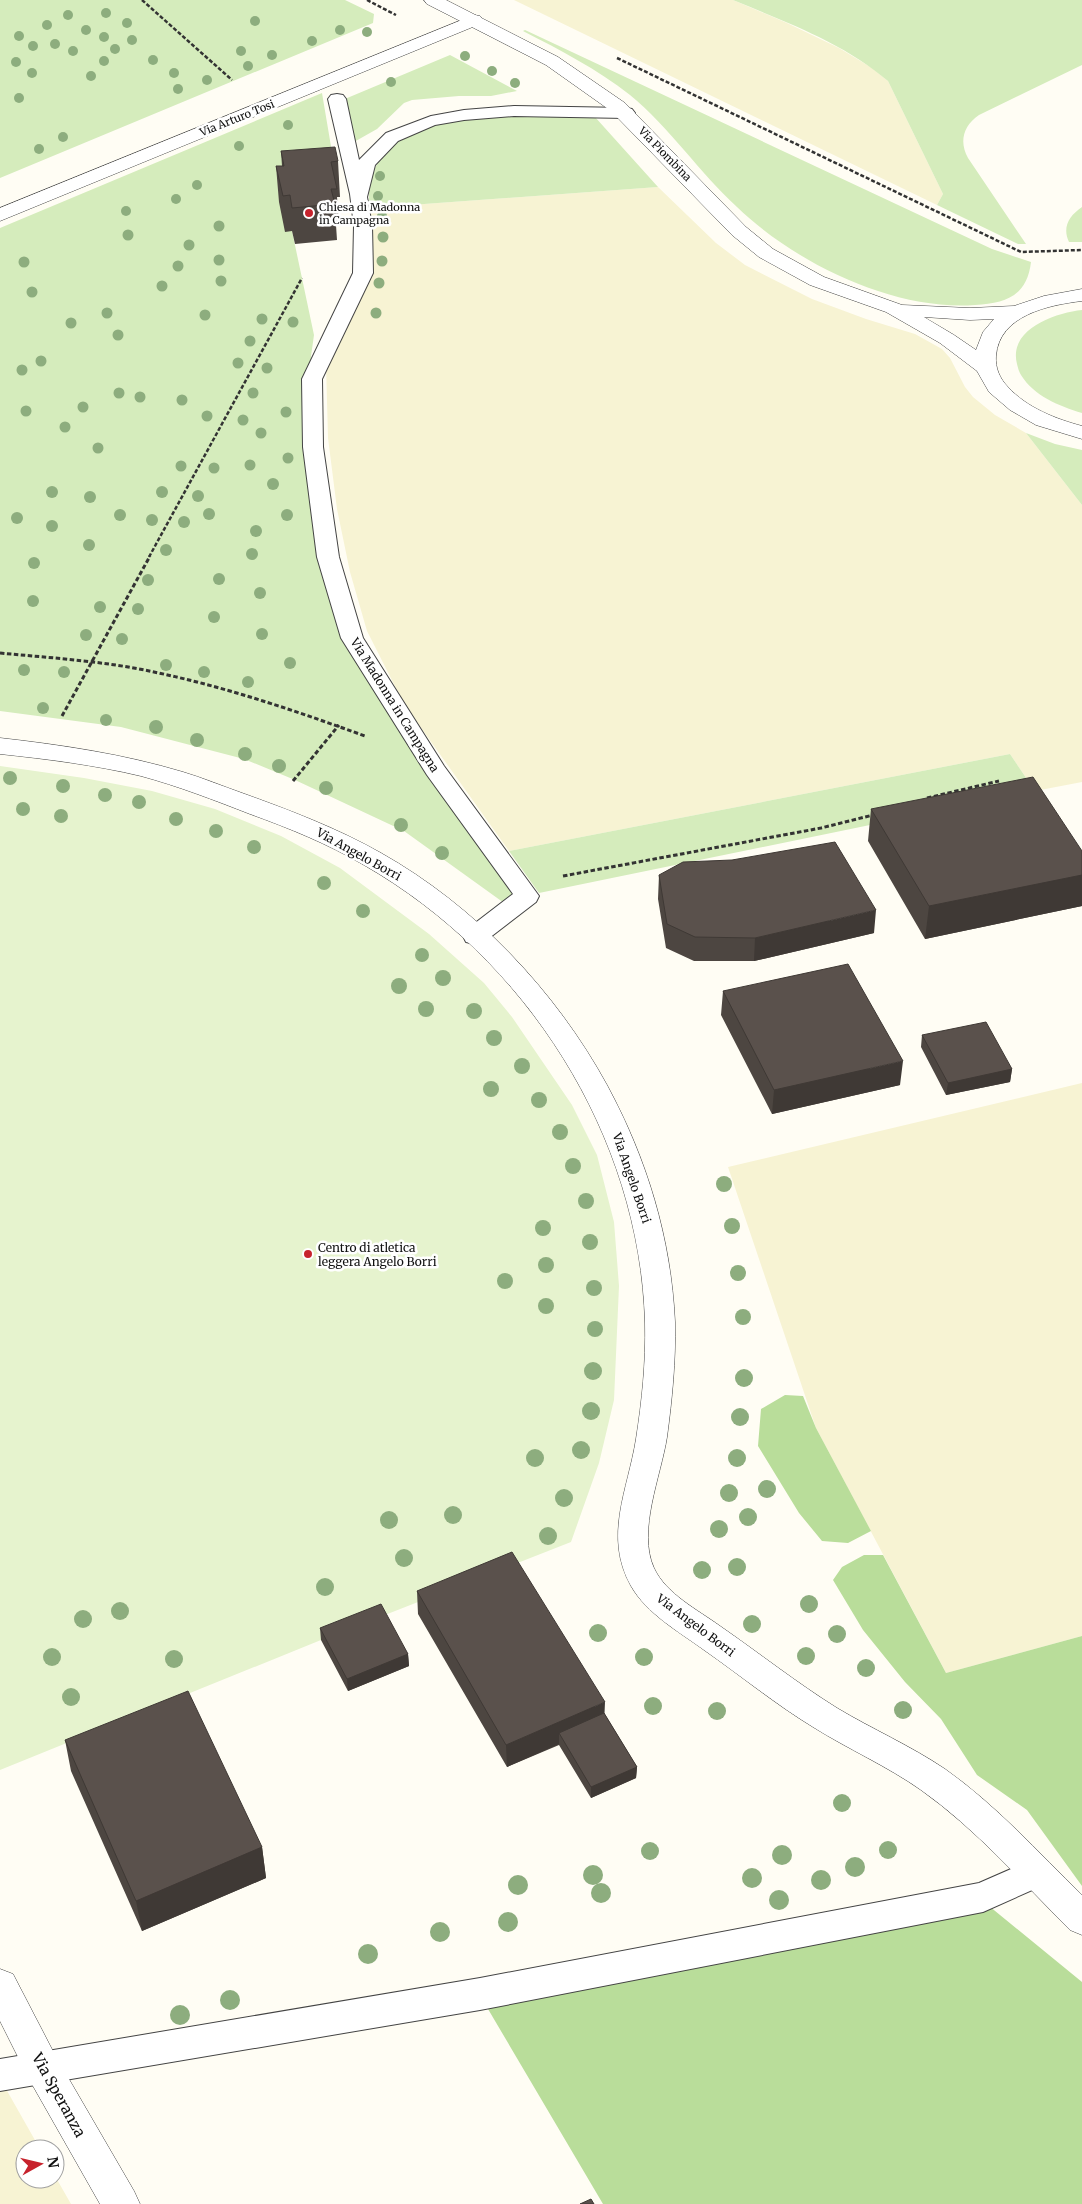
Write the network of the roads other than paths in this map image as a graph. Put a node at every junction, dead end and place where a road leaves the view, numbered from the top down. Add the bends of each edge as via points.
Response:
1 (433, 0) edge
2 (474, 20) junction
3 (337, 99) dead end
4 (626, 113) junction
5 (358, 198) junction
6 (0, 215) edge
7 (1082, 295) edge
8 (893, 308) junction
9 (1017, 312) junction
10 (986, 368) junction
11 (1082, 432) edge
12 (0, 746) edge
13 (475, 936) junction
14 (1036, 1873) junction
15 (1082, 1919) edge
16 (0, 1986) edge
17 (42, 2067) junction
18 (0, 2075) edge
19 (121, 2204) edge

1 - 2 street, Via Piombina
2 - 4 street, Via Piombina via 571,72
2 - 6 street, Via Arturo Tosi
3 - 5 lane, Via Madonna in Campagna
4 - 5 lane, Via Madonna in Campagna via 514,111 464,114 431,121 392,137 366,164
4 - 8 street, Via Piombina via 739,231 766,253 817,281
5 - 13 lane, Via Madonna in Campagna via 363,226 363,273 312,379 313,447 328,557 352,638 435,770 526,896
7 - 9 street, Via Piombina via 1036,304
8 - 9 street, Via Piombina via 939,314
8 - 10 street, Via Piombina via 947,339
9 - 10 street, Via Piombina via 1000,323 989,337 984,352
10 - 11 street, Via Piombina via 994,384 1027,413
12 - 13 street, Via Angelo Borri via 74,754 163,774 314,829 389,869
13 - 14 street, Via Angelo Borri via 497,955 540,1004 580,1062 623,1145 647,1216 657,1282 660,1350 659,1383 634,1527 633,1545 642,1578 665,1604 819,1714 936,1782 983,1821
14 - 15 street
14 - 17 lane via 983,1897 480,1994
16 - 17 street, Via Speranza
17 - 18 lane
17 - 19 street, Via Speranza

